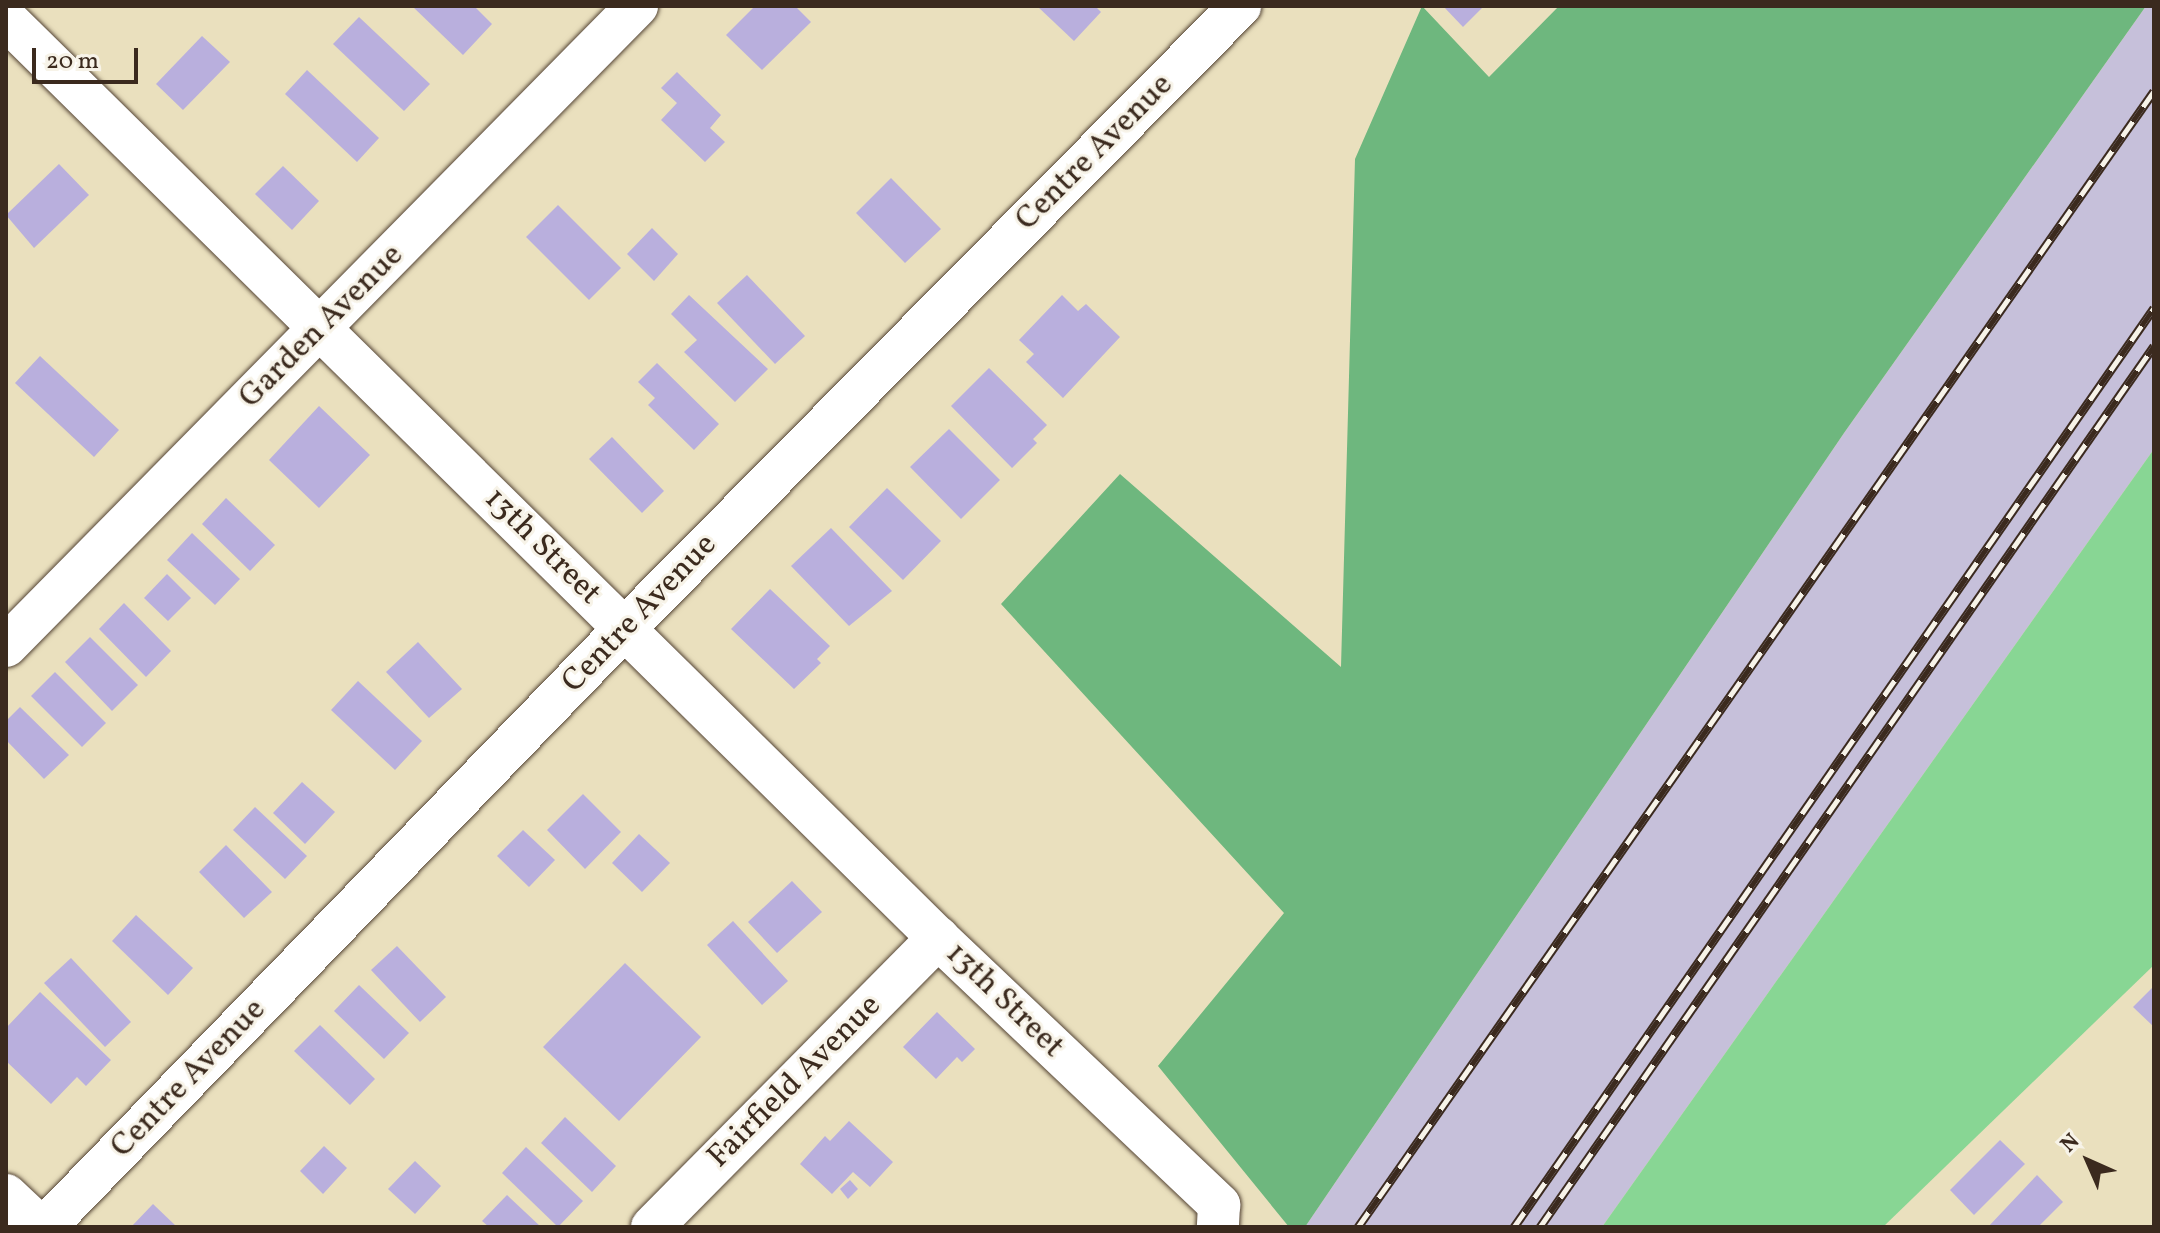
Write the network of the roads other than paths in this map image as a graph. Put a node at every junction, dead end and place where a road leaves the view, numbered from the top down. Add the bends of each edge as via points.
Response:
1 (637, 6) edge
2 (1240, 6) edge
3 (6, 19) edge
4 (321, 328) junction
5 (625, 628) junction
6 (6, 646) edge
7 (938, 938) junction
8 (6, 1195) edge
9 (1218, 1216) edge
10 (42, 1227) edge
11 (652, 1227) edge

1 - 4 street, Garden Avenue
2 - 5 street, Centre Avenue
3 - 4 street, 13th Street
4 - 5 street, 13th Street
4 - 6 street, Garden Avenue
5 - 7 street, 13th Street
5 - 10 street, Centre Avenue
7 - 9 street, 13th Street
7 - 11 street, Fairfield Avenue
8 - 10 street

